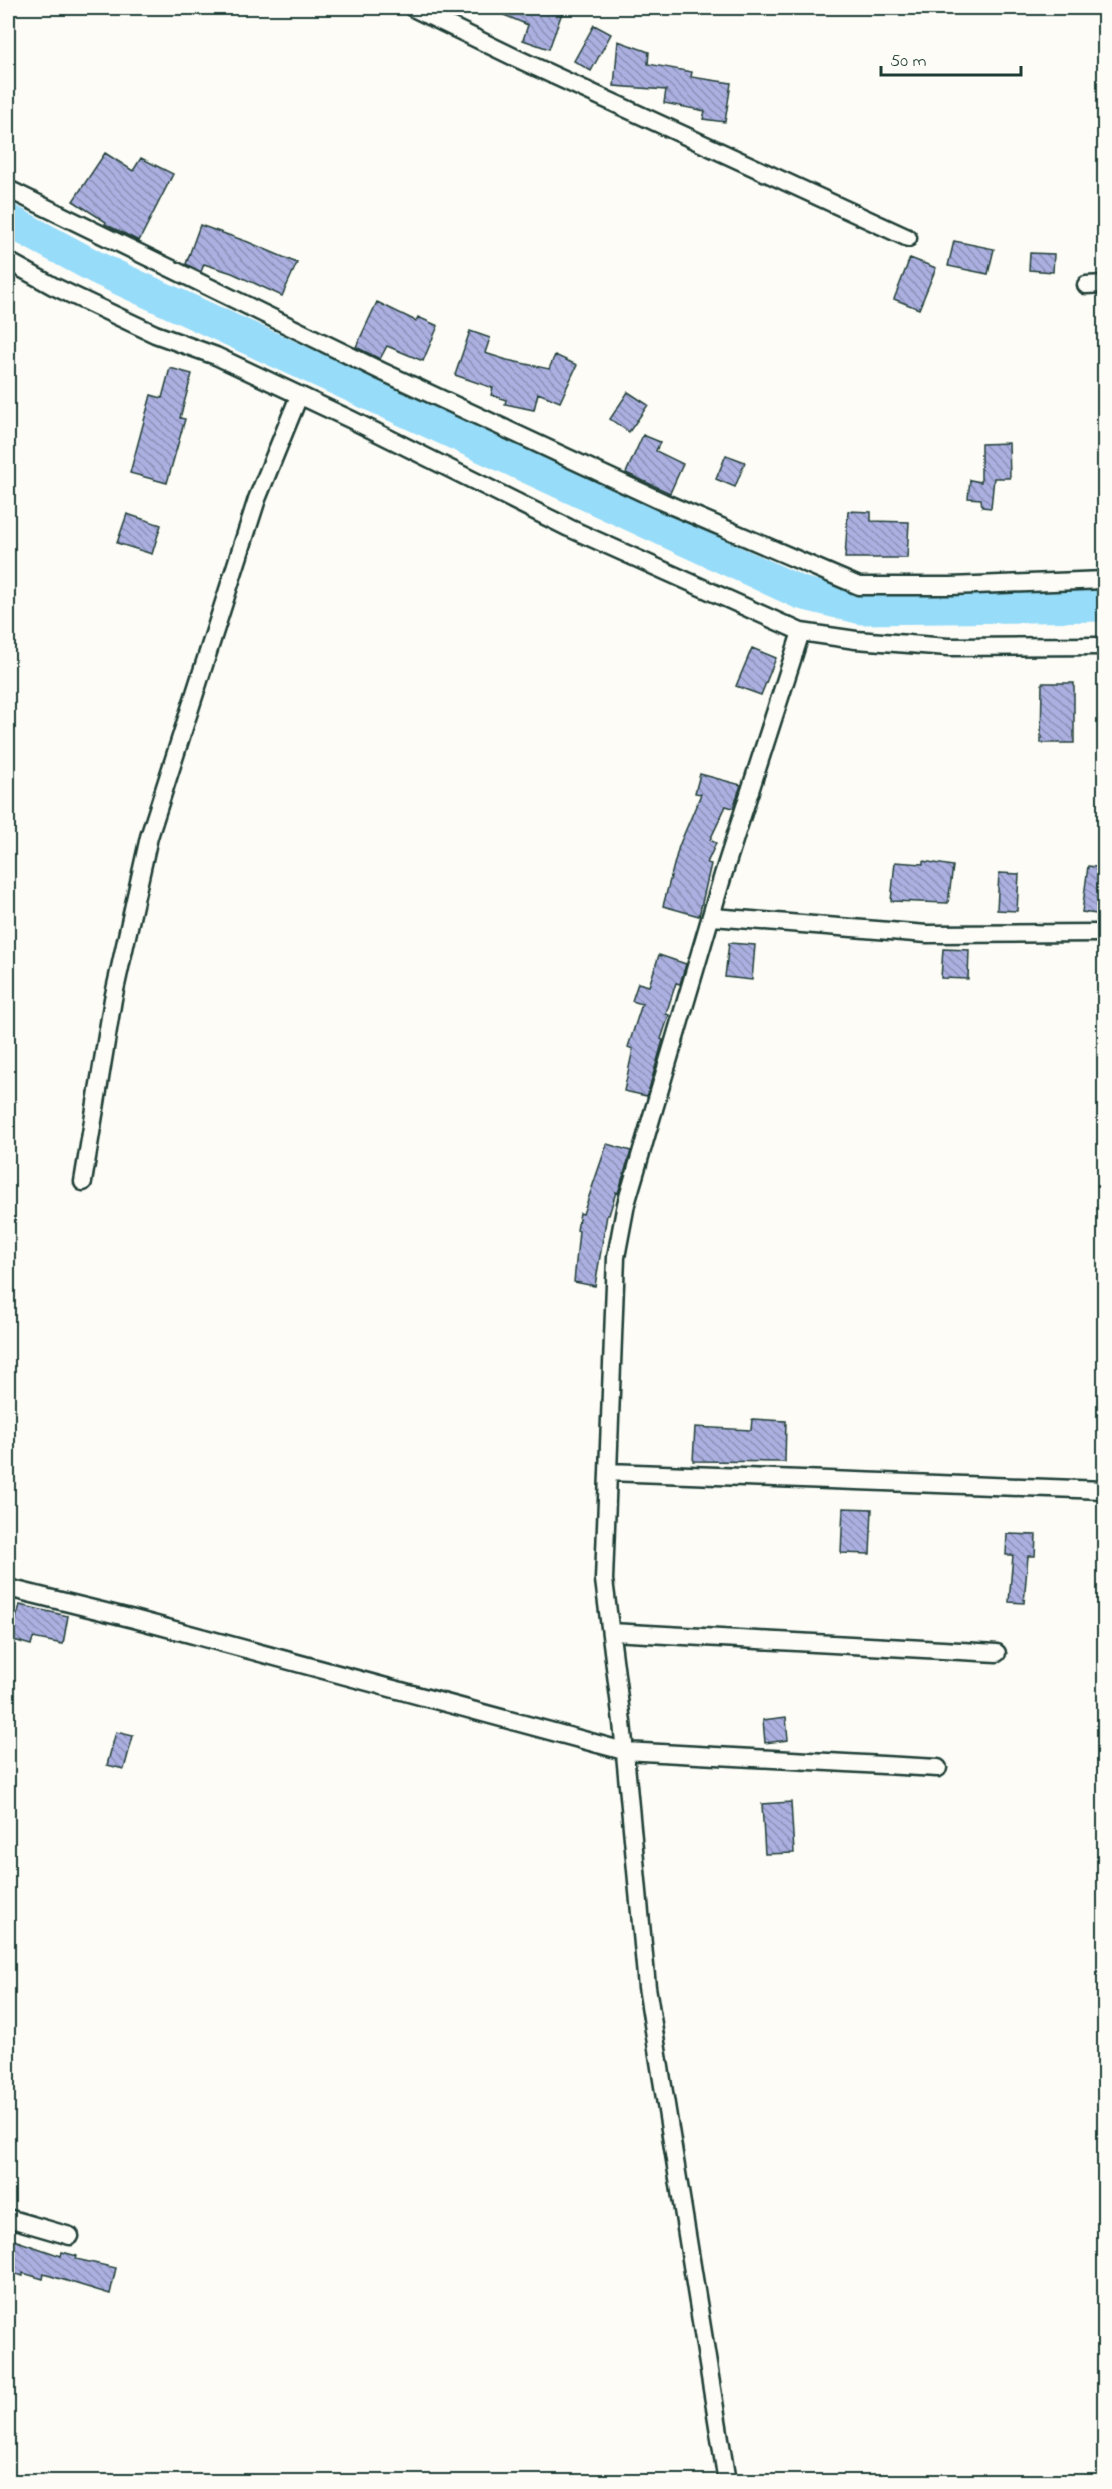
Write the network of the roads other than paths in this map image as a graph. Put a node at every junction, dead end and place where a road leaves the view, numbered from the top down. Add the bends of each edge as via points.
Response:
1 (413, 8) edge
2 (8, 189) edge
3 (908, 238) dead end
4 (8, 261) edge
5 (1104, 284) edge
6 (1086, 285) dead end
7 (298, 396) junction
8 (1104, 580) edge
9 (801, 632) junction
10 (1104, 646) edge
11 (713, 917) junction
12 (1104, 933) edge
13 (83, 1182) dead end
14 (608, 1472) junction
15 (1104, 1490) edge
16 (8, 1588) edge
17 (611, 1632) junction
18 (997, 1653) dead end
19 (624, 1751) junction
20 (938, 1768) dead end
21 (8, 2218) edge
22 (70, 2236) dead end
23 (726, 2481) edge

1 - 3 street
2 - 8 street via 381,371 663,502 858,586
4 - 7 street via 145,329 216,356
5 - 6 street
7 - 9 street via 569,528
7 - 13 street via 256,499 149,837 113,999
9 - 10 street via 948,647
9 - 11 street
11 - 12 street via 927,934
11 - 14 street via 619,1228
14 - 15 street
14 - 17 street via 604,1580
16 - 19 street
17 - 18 street
17 - 19 street
19 - 20 street
19 - 23 street via 647,1988
21 - 22 street

